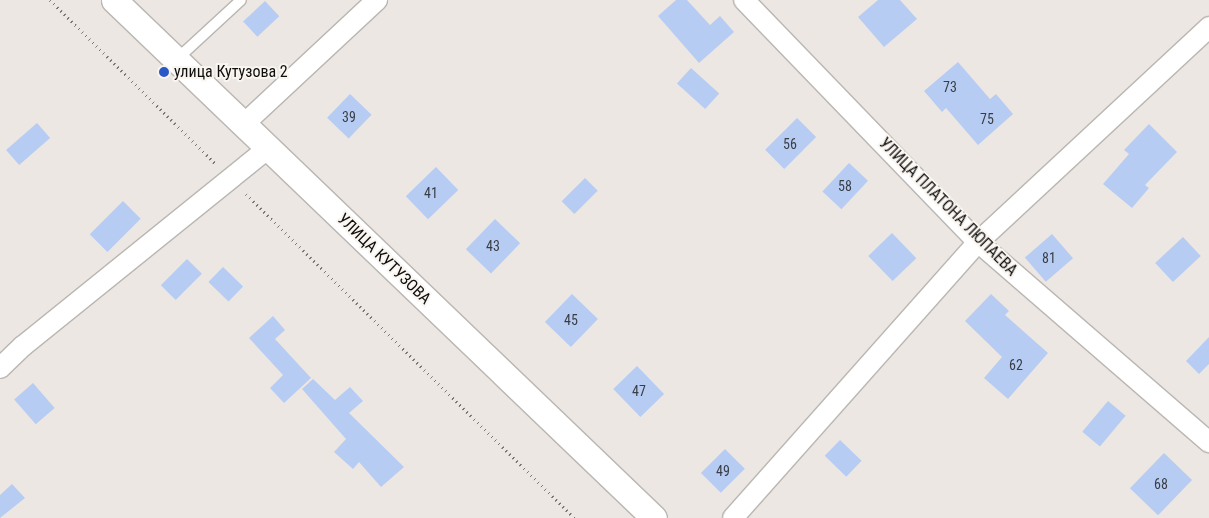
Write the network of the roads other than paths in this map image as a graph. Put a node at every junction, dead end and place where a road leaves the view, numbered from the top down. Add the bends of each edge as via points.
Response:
1 (114, 0) edge
2 (241, 0) edge
3 (377, 0) edge
4 (744, 0) edge
5 (1209, 27) edge
6 (176, 60) junction
7 (244, 124) junction
8 (268, 148) junction
9 (978, 242) junction
10 (0, 368) edge
11 (1209, 442) edge
12 (654, 518) edge
13 (733, 518) edge

1 - 6 street, УЛИЦА КУТУЗОВА
2 - 6 lane
3 - 7 street
4 - 9 street, УЛИЦА ПЛАТОНА ЛЮПАЕВА
5 - 9 street
6 - 7 street, УЛИЦА КУТУЗОВА
7 - 8 street, УЛИЦА КУТУЗОВА
8 - 10 street
8 - 12 street, УЛИЦА КУТУЗОВА
9 - 11 street, УЛИЦА ПЛАТОНА ЛЮПАЕВА
9 - 13 street

